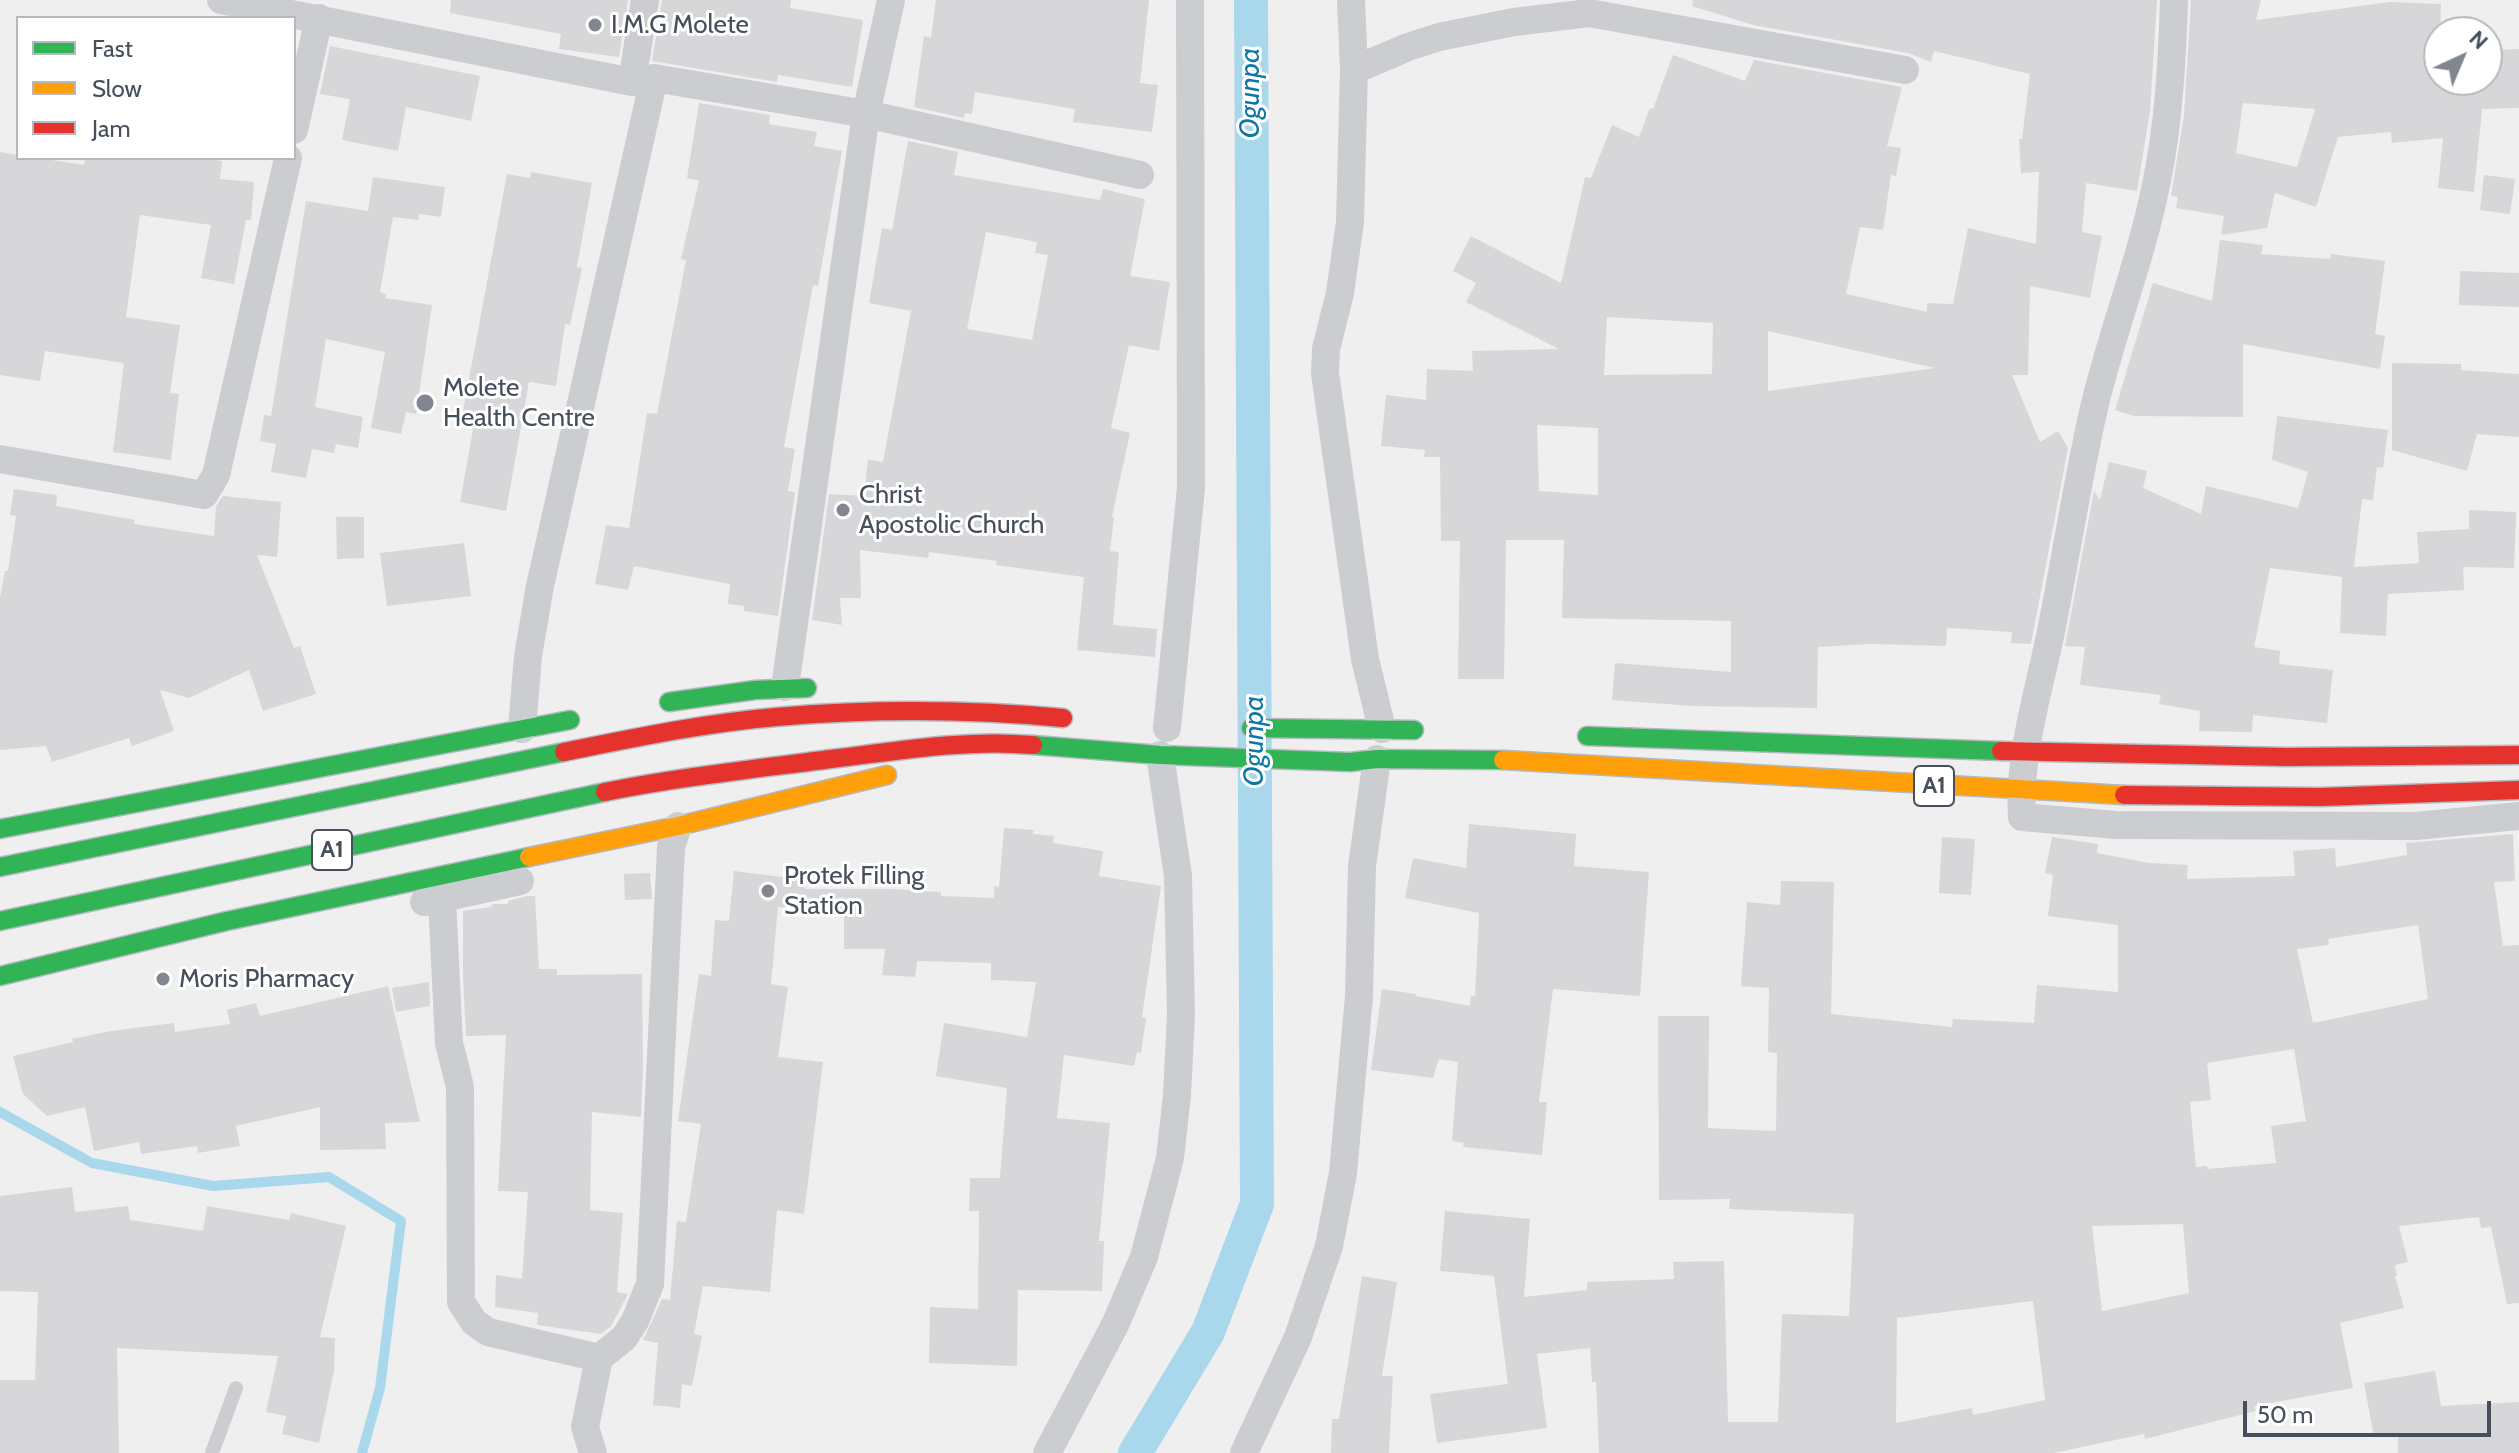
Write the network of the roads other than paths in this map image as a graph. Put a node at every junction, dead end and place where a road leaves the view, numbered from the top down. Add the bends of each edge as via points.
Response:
1 (221, 0) edge
2 (645, 0) edge
3 (891, 0) edge
4 (1190, 0) edge
5 (1351, 0) edge
6 (2174, 0) edge
7 (319, 18) junction
8 (1354, 70) junction
9 (1905, 70) dead end
10 (643, 80) junction
11 (866, 114) junction
12 (296, 121) edge
13 (288, 160) edge
14 (1140, 175) dead end
15 (0, 459) edge
16 (785, 687) junction
17 (829, 689) dead end
18 (917, 693) dead end
19 (653, 704) dead end
20 (1012, 713) junction
21 (595, 715) dead end
22 (1074, 719) dead end
23 (1169, 727) dead end
24 (1230, 727) dead end
25 (522, 729) junction
26 (1371, 730) junction
27 (1438, 732) dead end
28 (1566, 735) dead end
29 (1010, 743) junction
30 (2025, 752) junction
31 (1160, 755) junction
32 (2519, 755) edge
33 (1363, 761) junction
34 (2519, 790) edge
35 (2021, 791) junction
36 (2519, 816) edge
37 (0, 829) edge
38 (675, 836) junction
39 (0, 867) edge
40 (442, 899) junction
41 (0, 921) edge
42 (218, 925) junction
43 (0, 976) edge
44 (0, 994) edge
45 (599, 1358) junction
46 (236, 1388) dead end
47 (212, 1453) edge
48 (593, 1453) edge
49 (1047, 1453) edge
50 (1244, 1453) edge

1 - 7 street
2 - 10 street
3 - 11 street
4 - 23 street via 1191,488
5 - 8 street
6 - 30 street via 2171,81 2157,181 2095,406
7 - 10 street
7 - 12 street
8 - 9 street via 1439,37 1589,13
8 - 26 street via 1350,222 1325,373
10 - 11 street
10 - 25 street via 540,586
11 - 14 street
11 - 16 street
13 - 15 street via 216,475 204,495
16 - 17 highway
16 - 19 highway
18 - 20 highway
20 - 22 highway, A1
20 - 39 highway, A1 via 943,710 775,717 654,734
21 - 25 highway
24 - 26 highway
25 - 37 highway
26 - 27 highway
28 - 30 highway, A1
29 - 31 highway, A1
29 - 38 highway
29 - 41 highway, A1 via 946,745 664,780
30 - 32 highway, A1 via 2322,759
30 - 35 street
31 - 33 highway, A1
31 - 49 street via 1178,876 1181,1015 1170,1158 1144,1257 1115,1325
33 - 35 highway, A1 via 1502,760
33 - 50 street via 1359,996 1344,1159 1329,1246 1298,1337
34 - 35 highway, A1 via 2321,797
35 - 36 street via 2022,817 2116,825 2416,826
38 - 40 street
38 - 42 highway
38 - 45 street via 650,1284 624,1338
40 - 42 street
40 - 45 street via 449,1043 460,1087 461,1302 488,1332
42 - 43 highway
42 - 44 street
45 - 48 street via 585,1427
46 - 47 lane

